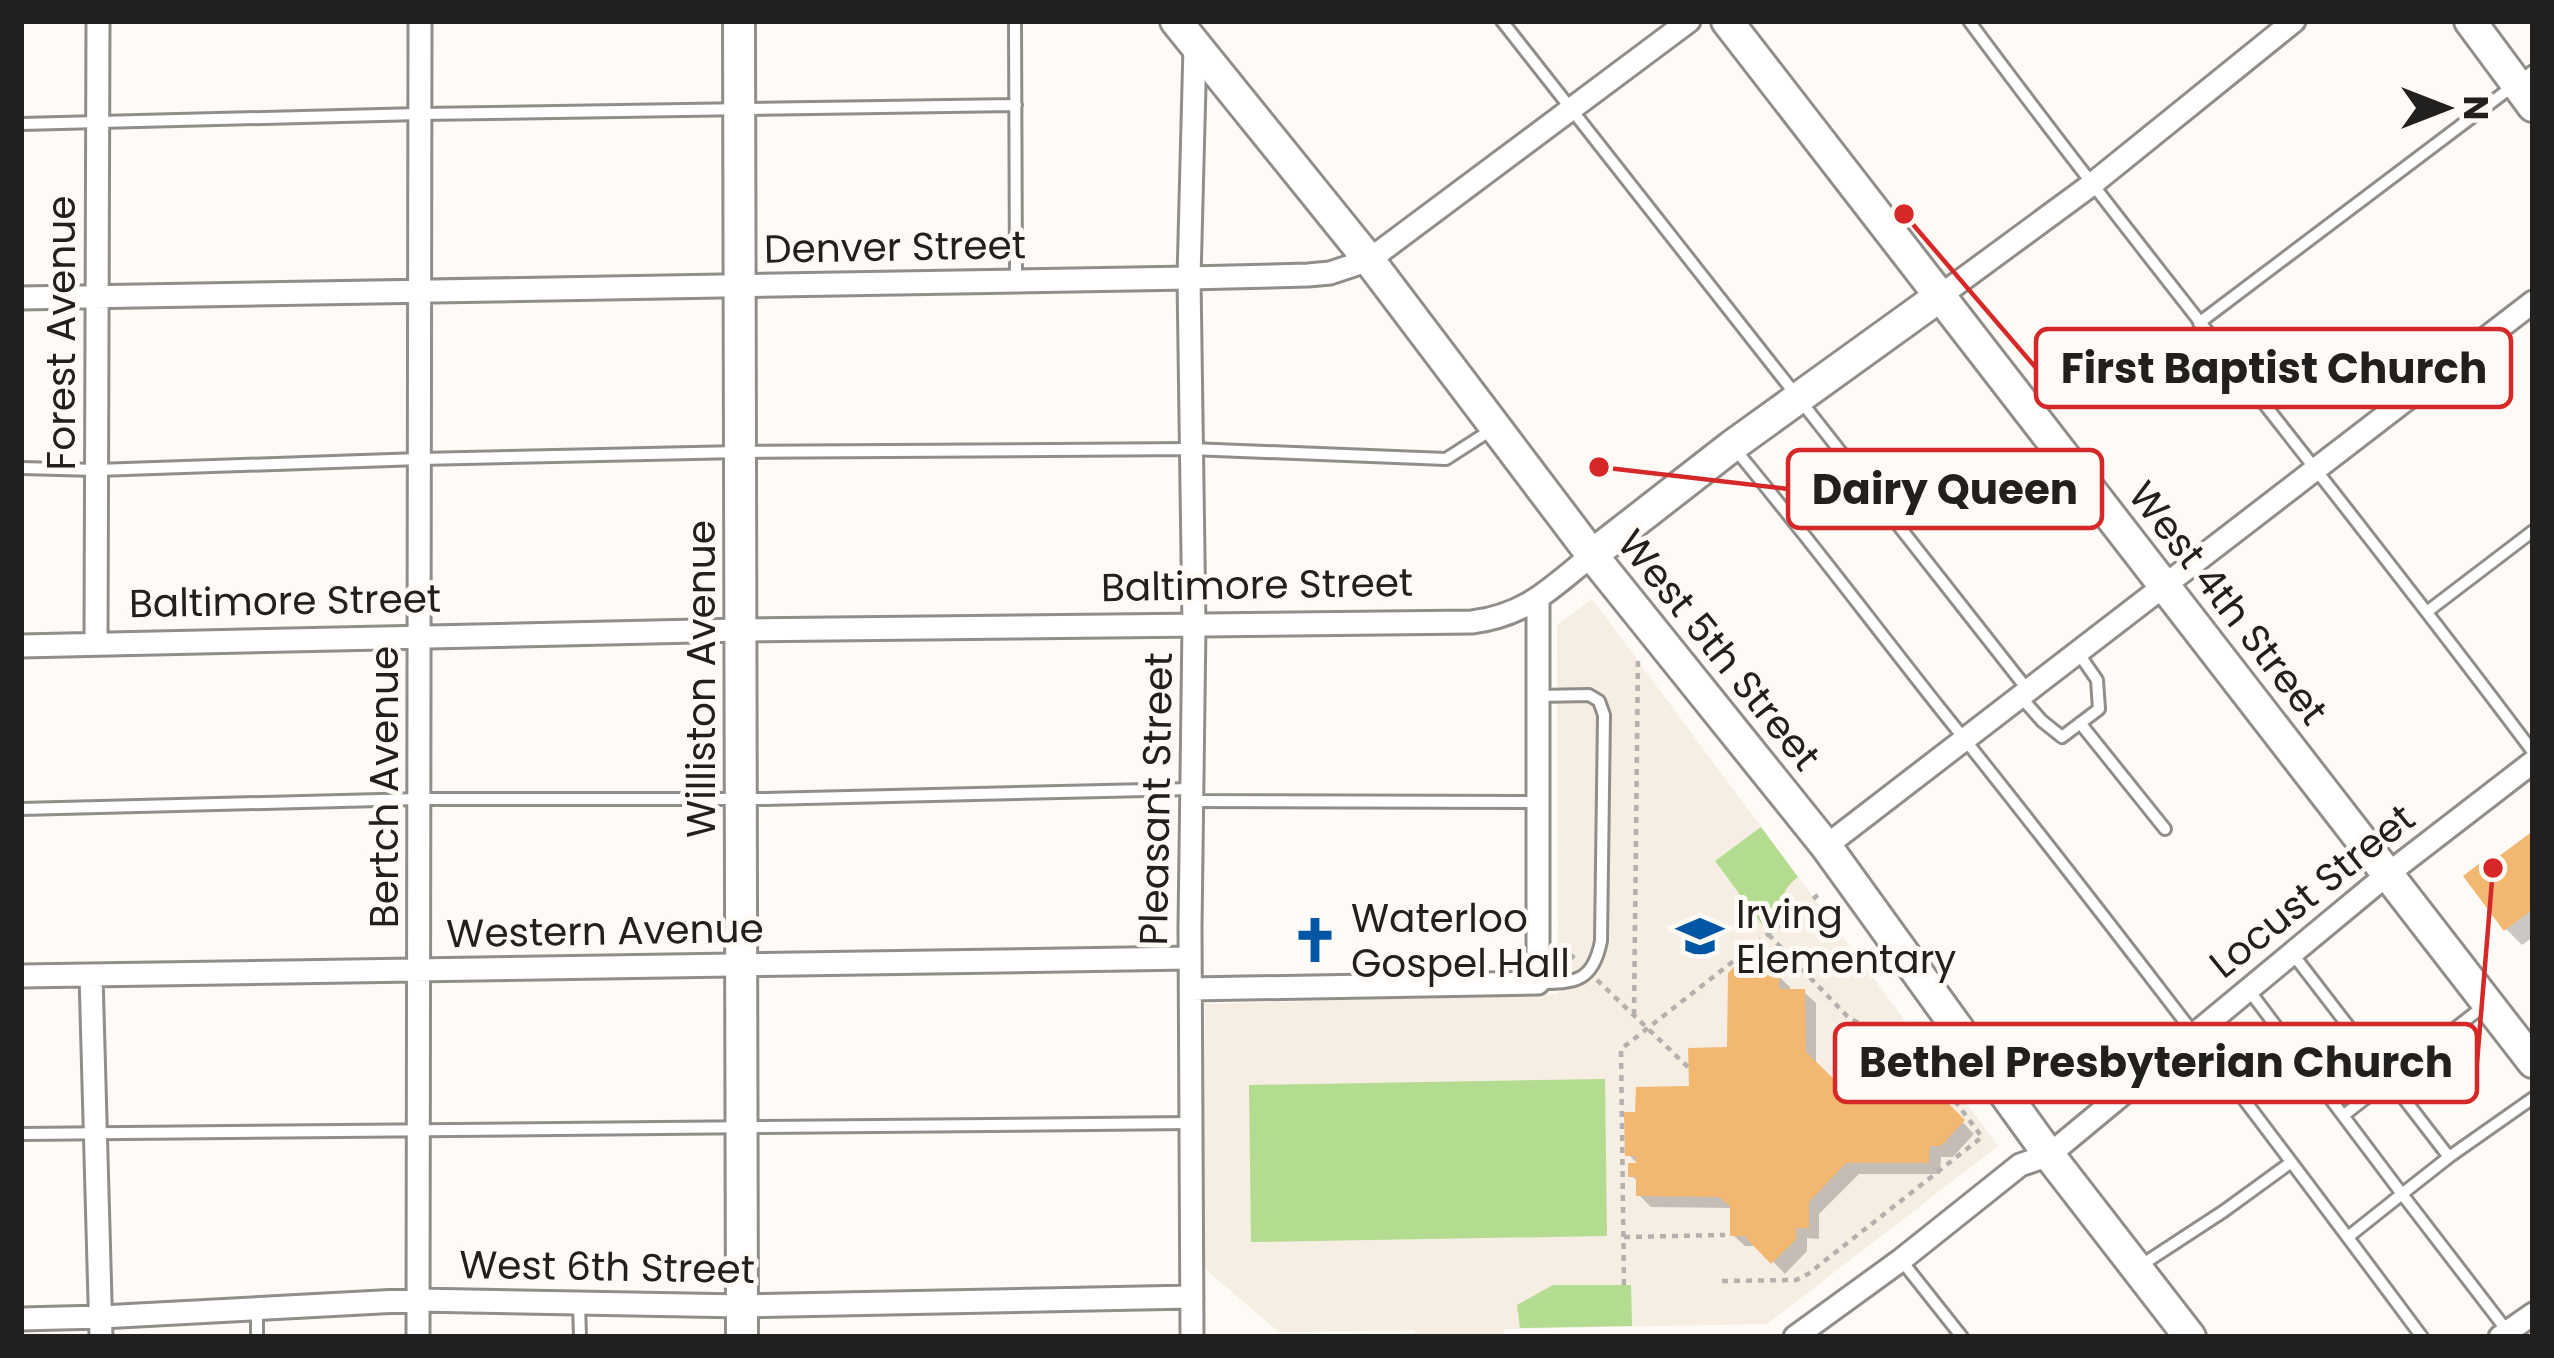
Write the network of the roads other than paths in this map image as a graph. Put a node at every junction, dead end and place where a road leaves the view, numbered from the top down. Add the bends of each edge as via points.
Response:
1 (98, 21) edge
2 (420, 21) edge
3 (740, 21) edge
4 (1015, 21) edge
5 (1176, 21) edge
6 (1502, 21) edge
7 (1689, 21) edge
8 (1727, 21) edge
9 (2294, 21) edge
10 (2470, 21) edge
11 (1975, 23) edge
12 (1195, 46) junction
13 (2528, 87) edge
14 (1016, 105) junction
15 (1570, 110) junction
16 (740, 111) junction
17 (420, 114) junction
18 (98, 122) junction
19 (21, 124) edge
20 (2091, 185) junction
21 (1369, 260) junction
22 (1189, 278) junction
23 (1016, 280) junction
24 (740, 286) junction
25 (420, 291) junction
26 (1940, 296) junction
27 (98, 297) junction
28 (21, 298) edge
29 (2533, 302) edge
30 (2199, 323) junction
31 (1799, 399) junction
32 (1496, 427) junction
33 (1732, 446) junction
34 (1191, 449) junction
35 (740, 452) junction
36 (420, 458) junction
37 (21, 468) edge
38 (2315, 469) junction
39 (97, 470) junction
40 (2533, 531) edge
41 (1592, 555) junction
42 (2164, 586) junction
43 (1538, 598) junction
44 (2428, 611) junction
45 (1194, 625) junction
46 (741, 630) junction
47 (420, 637) junction
48 (96, 644) junction
49 (21, 646) edge
50 (2077, 651) junction
51 (2023, 692) junction
52 (1538, 696) junction
53 (2080, 723) junction
54 (1965, 737) junction
55 (2533, 752) edge
56 (2533, 762) edge
57 (1192, 795) junction
58 (419, 799) junction
59 (740, 799) junction
60 (1538, 802) junction
61 (21, 809) edge
62 (2165, 829) dead end
63 (1826, 846) junction
64 (2389, 873) junction
65 (2292, 953) junction
66 (1190, 958) junction
67 (740, 965) junction
68 (420, 970) junction
69 (92, 975) junction
70 (21, 976) edge
71 (1538, 983) junction
72 (1190, 988) junction
73 (2248, 989) junction
74 (2488, 1003) junction
75 (2196, 1033) junction
76 (2533, 1062) edge
77 (2389, 1080) junction
78 (2533, 1098) edge
79 (2344, 1115) junction
80 (1191, 1123) junction
81 (419, 1130) junction
82 (741, 1130) junction
83 (96, 1132) junction
84 (21, 1134) edge
85 (2050, 1155) junction
86 (2450, 1156) junction
87 (2290, 1162) junction
88 (2402, 1194) junction
89 (2348, 1237) junction
90 (1900, 1260) junction
91 (2137, 1268) junction
92 (1192, 1297) junction
93 (418, 1300) junction
94 (580, 1303) junction
95 (256, 1309) junction
96 (2533, 1314) edge
97 (21, 1319) edge
98 (742, 1321) edge
99 (101, 1327) edge
100 (2504, 1334) edge
101 (256, 1337) edge
102 (418, 1337) edge
103 (580, 1337) edge
104 (1192, 1337) edge
105 (1795, 1337) edge
106 (1962, 1337) edge
107 (2190, 1337) edge
108 (2422, 1337) edge

1 - 18 street, Forest Avenue
2 - 17 street, Bertch Avenue
3 - 16 main road, Williston Avenue
4 - 14 lane
5 - 12 main road, West 5th Street
6 - 15 lane
7 - 15 street, Denver Street
8 - 26 main road, West 4th Street
9 - 20 street, Baltimore Street
10 - 13 main road
11 - 20 lane
12 - 21 main road, West 5th Street
12 - 22 street, Pleasant Street
13 - 30 lane
14 - 16 lane
14 - 23 lane
15 - 21 street, Denver Street
15 - 31 lane
16 - 17 lane
16 - 24 main road, Williston Avenue
17 - 18 lane
17 - 25 street, Bertch Avenue
18 - 19 lane
18 - 27 street, Forest Avenue
20 - 26 street, Baltimore Street
20 - 30 lane
21 - 22 street, Denver Street via 1330,273
21 - 32 main road, West 5th Street
22 - 23 street, Denver Street
22 - 34 street, Pleasant Street
23 - 24 street, Denver Street
24 - 25 street, Denver Street
24 - 35 main road, Williston Avenue
25 - 27 street, Denver Street
25 - 36 street, Bertch Avenue
26 - 31 main road, Baltimore Street
26 - 42 main road, West 4th Street
27 - 28 street, Denver Street
27 - 39 street, Forest Avenue
29 - 38 street
30 - 38 lane
31 - 33 main road, Baltimore Street
31 - 51 lane
32 - 34 lane via 1446,458
32 - 41 main road, West 5th Street
33 - 41 main road, Baltimore Street
33 - 54 lane
34 - 35 lane
34 - 45 street, Pleasant Street
35 - 36 lane
35 - 46 main road, Williston Avenue
36 - 39 lane
36 - 47 street, Bertch Avenue
37 - 39 lane
38 - 42 street
38 - 44 lane
39 - 48 street, Forest Avenue
40 - 44 lane
41 - 43 street, Baltimore Street
41 - 63 main road, West 5th Street
42 - 50 street
42 - 64 main road, West 4th Street
43 - 45 street, Baltimore Street via 1515,613 1472,622
43 - 52 street
44 - 55 lane
45 - 46 street, Baltimore Street
45 - 57 street, Pleasant Street
46 - 47 street, Baltimore Street
46 - 59 main road, Williston Avenue
47 - 48 street, Baltimore Street
47 - 58 street, Bertch Avenue
48 - 49 street, Baltimore Street
50 - 51 street
50 - 53 lane via 2096,680 2099,709
51 - 53 lane via 2062,737
51 - 54 street
52 - 60 street
52 - 71 lane via 1589,695 1604,715 1597,961 1578,980
53 - 62 lane
54 - 63 street
54 - 75 lane
56 - 64 street, Locust Street
57 - 59 lane
57 - 60 lane
57 - 66 street, Pleasant Street
58 - 59 lane
58 - 61 lane
58 - 68 street, Bertch Avenue
59 - 67 main road, Williston Avenue
60 - 71 street
63 - 85 main road, West 5th Street
64 - 65 street, Locust Street
64 - 74 main road, West 4th Street
65 - 73 street, Locust Street
65 - 77 lane
66 - 67 street, Western Avenue
66 - 72 street, Pleasant Street
67 - 68 street, Western Avenue
67 - 82 main road, Williston Avenue
68 - 69 street, Western Avenue
68 - 81 street, Bertch Avenue
69 - 70 street, Western Avenue
69 - 83 street
71 - 72 street
72 - 80 street, Pleasant Street
73 - 75 street, Locust Street
73 - 79 lane
74 - 76 main road, West 4th Street
74 - 77 lane
75 - 85 street, Locust Street
75 - 87 lane
77 - 79 lane
77 - 86 lane
78 - 86 lane
79 - 88 lane
80 - 82 lane
80 - 92 street, Pleasant Street
81 - 82 lane
81 - 83 lane
81 - 93 street, Bertch Avenue
82 - 98 main road, Williston Avenue
83 - 84 lane
83 - 99 street
85 - 90 street, Locust Street via 2020,1166
85 - 91 main road, West 5th Street
86 - 88 lane
87 - 89 lane
87 - 91 lane
88 - 89 lane
88 - 100 lane
89 - 108 lane
90 - 105 street, Locust Street
90 - 106 lane
91 - 107 main road, West 5th Street
92 - 98 street, West 6th Street
92 - 104 street, Pleasant Street
93 - 94 street, West 6th Street
93 - 95 street, West 6th Street
93 - 102 street, Bertch Avenue
94 - 98 street, West 6th Street
94 - 103 lane
95 - 99 street, West 6th Street
95 - 101 lane
96 - 100 street
97 - 99 street, West 6th Street

